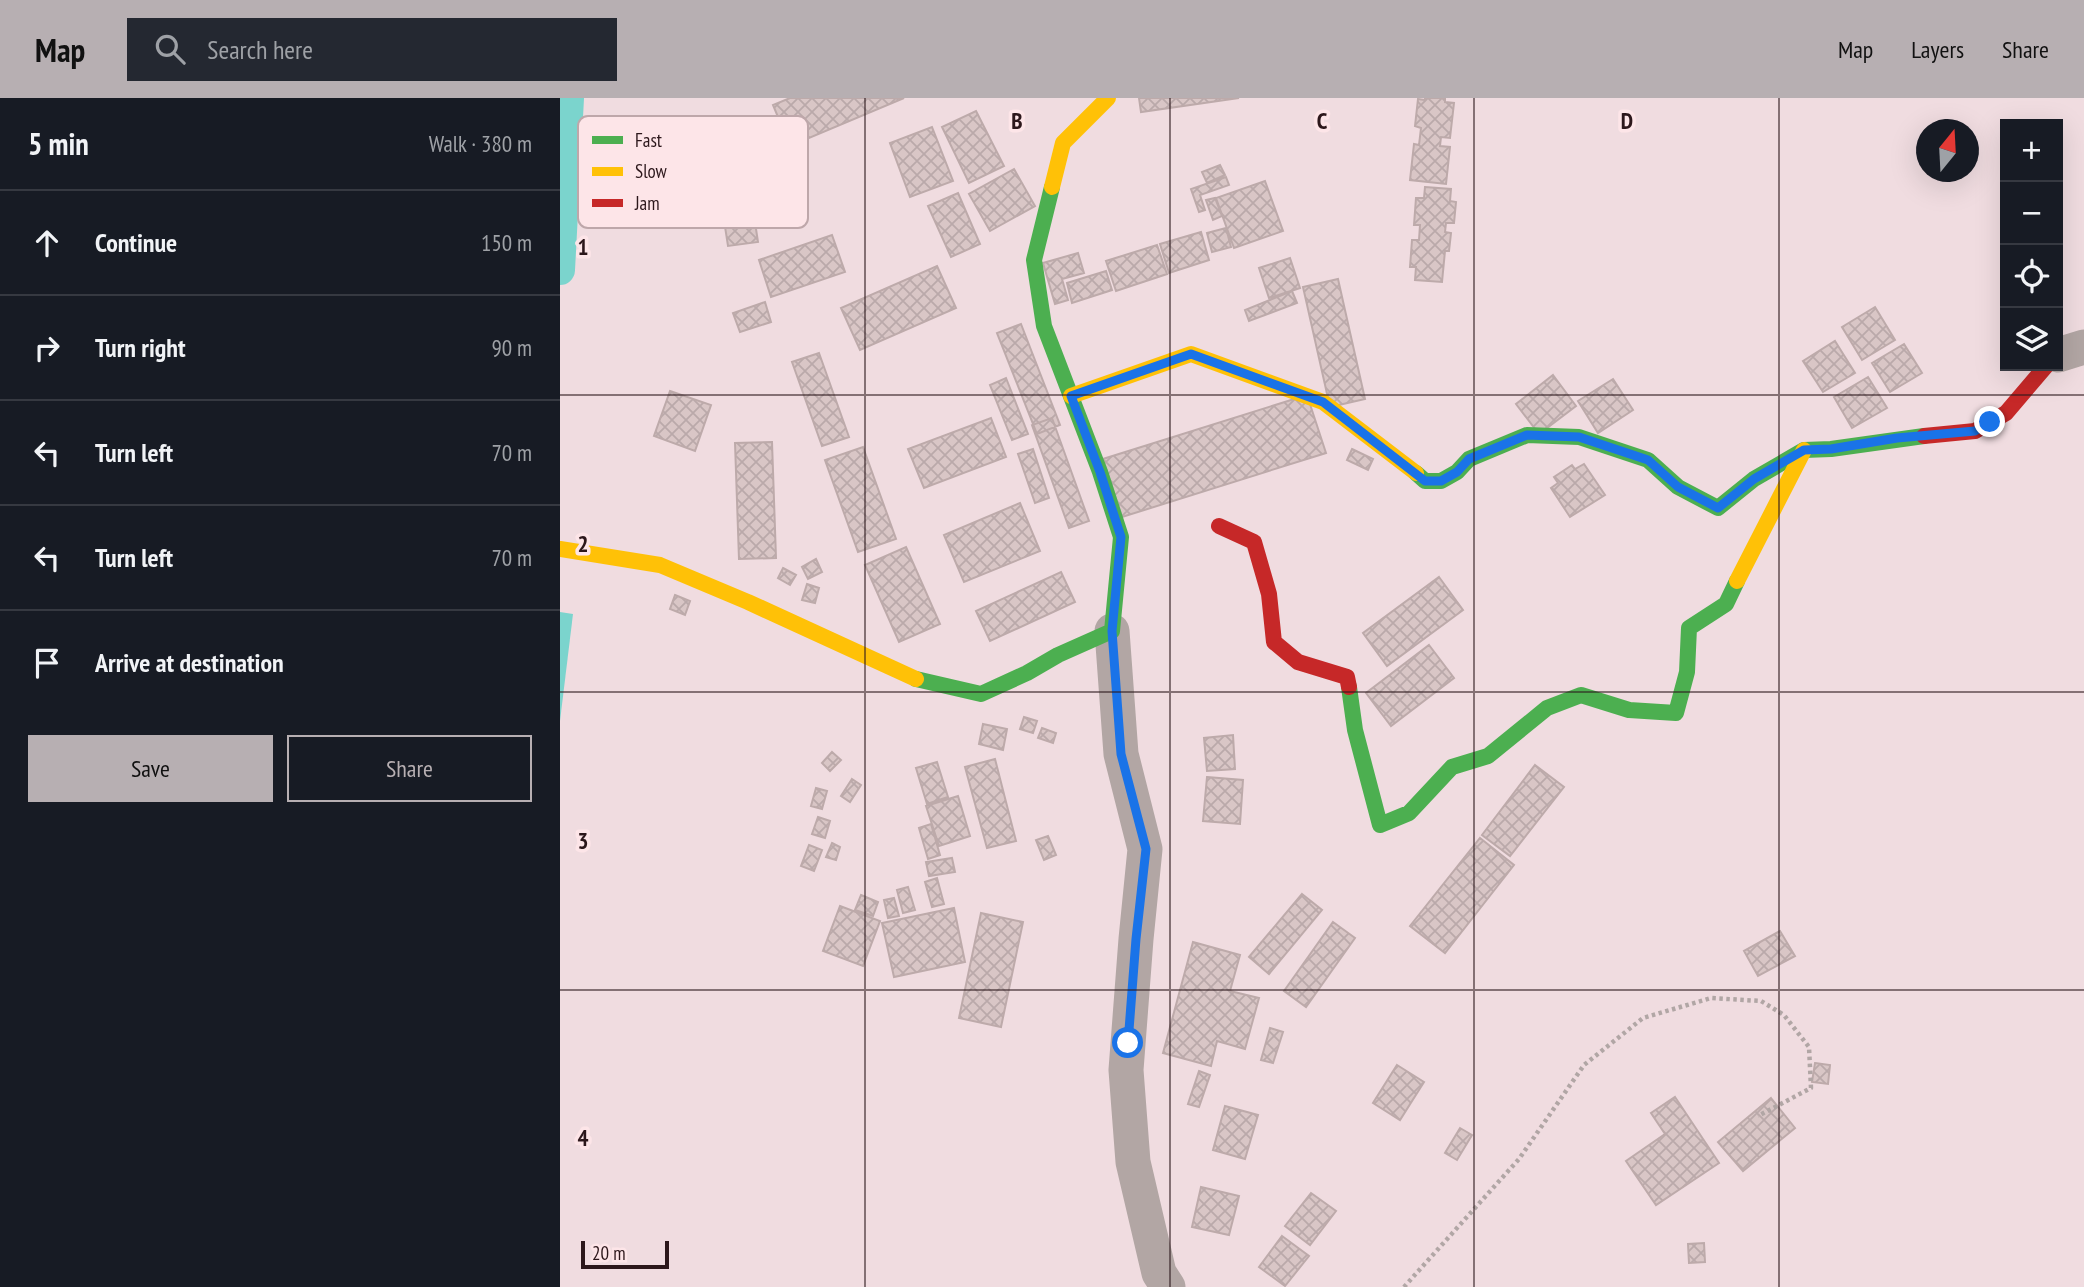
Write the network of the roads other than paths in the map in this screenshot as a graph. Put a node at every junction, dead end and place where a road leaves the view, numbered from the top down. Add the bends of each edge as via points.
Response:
1 (1108, 98) edge
2 (2084, 347) edge
3 (2063, 353) edge
4 (2042, 371) edge
5 (1071, 396) junction
6 (1804, 450) junction
7 (1219, 526) dead end
8 (566, 550) edge
9 (1112, 631) junction
10 (1168, 1287) edge

1 - 5 street via 1063,143 1034,260 1044,326
2 - 3 street
4 - 6 street via 2006,412 1975,431
5 - 6 street via 1191,354 1323,402 1425,481 1441,481 1469,459 1527,435 1579,437 1648,460 1678,487 1718,508 1754,479
5 - 9 street via 1121,537
6 - 7 street via 1726,604 1689,628 1687,672 1676,713 1629,710 1581,695 1547,708 1488,756 1452,767 1409,813 1380,825 1346,677 1298,662 1274,642 1269,594 1254,542
8 - 9 street via 660,565 912,678 981,694
9 - 10 street via 1121,754 1146,849 1126,1070 1133,1162 1159,1273

